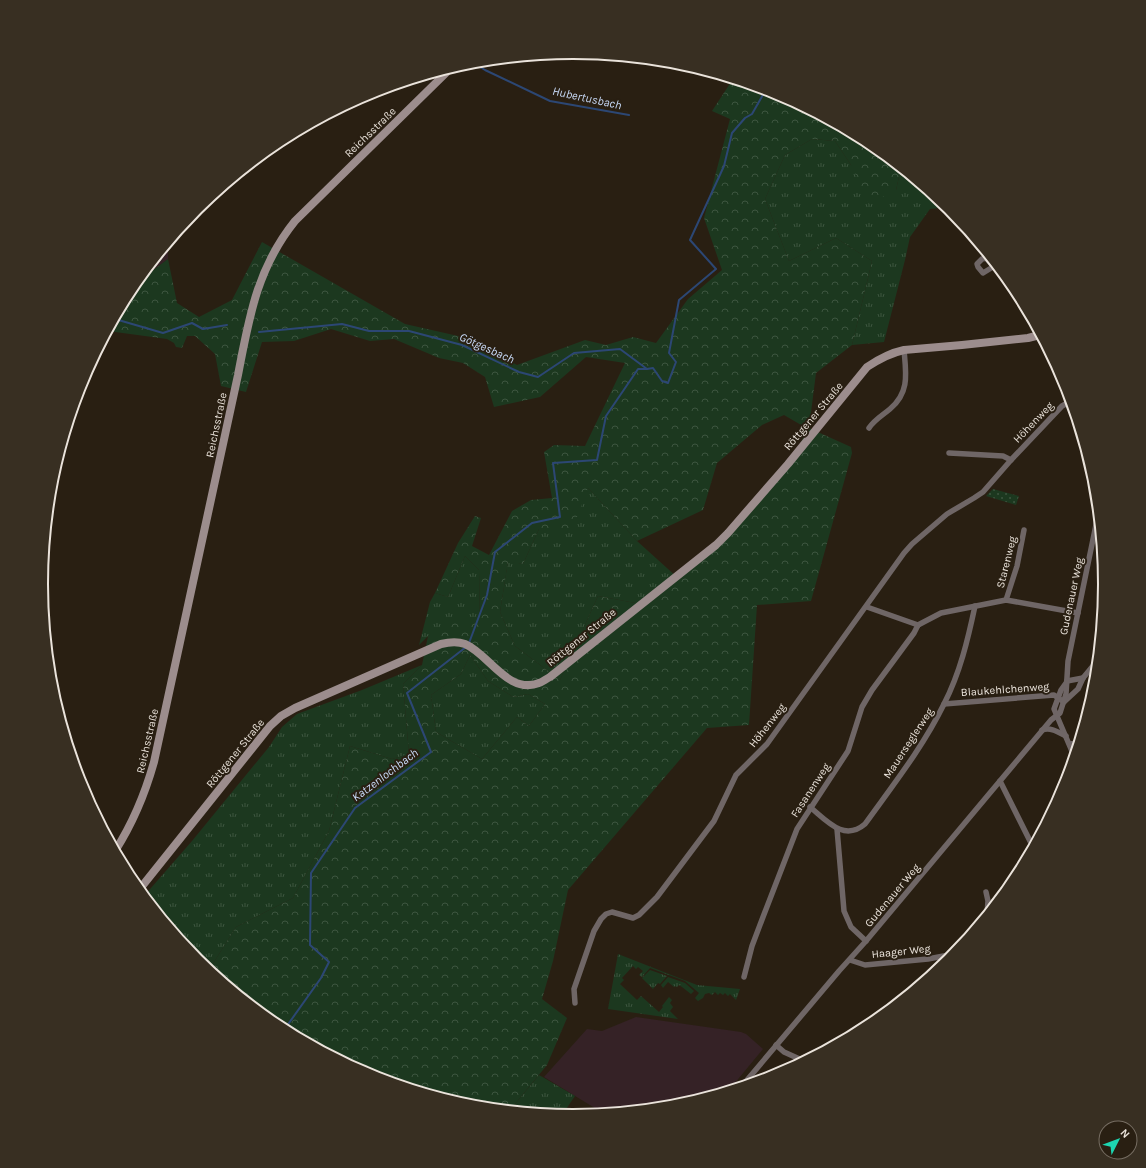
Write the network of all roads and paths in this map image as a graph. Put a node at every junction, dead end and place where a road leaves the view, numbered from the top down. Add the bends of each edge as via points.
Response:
1 (437, 77) edge
2 (1036, 336) edge
3 (904, 350) junction
4 (1066, 404) edge
5 (869, 428) dead end
6 (948, 453) dead end
7 (1011, 460) junction
8 (1095, 529) edge
9 (1024, 530) dead end
10 (1006, 600) junction
11 (975, 606) junction
12 (867, 607) junction
13 (1078, 614) junction
14 (918, 625) junction
15 (1091, 669) edge
16 (1083, 678) junction
17 (1067, 681) junction
18 (1059, 697) junction
19 (1064, 702) junction
20 (944, 704) junction
21 (1056, 715) junction
22 (1041, 731) junction
23 (1066, 736) junction
24 (1070, 744) joint
25 (1071, 748) edge
26 (1000, 781) junction
27 (810, 808) junction
28 (837, 829) junction
29 (1031, 842) edge
30 (118, 846) edge
31 (143, 885) edge
32 (986, 892) dead end
33 (988, 907) edge
34 (866, 941) junction
35 (942, 957) edge
36 (850, 960) junction
37 (744, 977) dead end
38 (575, 1003) dead end
39 (776, 1045) junction
40 (798, 1058) edge
41 (748, 1079) edge

1 - 30 street, Reichsstraße via 294,221 276,248 256,290 154,762 139,806
2 - 3 street, Röttgener Straße
3 - 5 street via 906,376 902,393 894,405
3 - 31 street, Röttgener Straße via 882,357 867,368 788,464 716,545 550,677 527,685 514,682 472,647 451,641 295,708 270,726
4 - 7 street, Höhenweg
6 - 7 street via 1003,456
7 - 12 street, Höhenweg via 982,492 947,514 909,548
8 - 13 street, Gudenauer Weg
9 - 10 street, Starenweg via 1017,566
10 - 11 street
10 - 13 street
11 - 14 street via 941,613
11 - 20 street, Mauerseglerweg via 968,644
12 - 14 street
12 - 38 street, Höhenweg via 767,744 736,775 714,821 657,897 633,918 612,912 601,919 594,931 574,989
13 - 17 street, Gudenauer Weg via 1068,661
14 - 27 street, Fasanenweg via 872,690 862,707 848,751
15 - 16 street
16 - 17 street
16 - 19 street via 1078,689
17 - 18 street, Gudenauer Weg
17 - 19 street, Gudenauer Weg
18 - 19 street, Blaukehlchenweg
18 - 20 street, Blaukehlchenweg via 1054,694
18 - 21 street, Gudenauer Weg via 1054,709
19 - 21 street, Gudenauer Weg via 1060,713
20 - 28 street, Mauerseglerweg via 917,751 865,824 853,831
21 - 22 street, Gudenauer Weg
21 - 23 street
22 - 23 street via 1054,730
22 - 26 street, Gudenauer Weg
23 - 24 street
24 - 25 street
26 - 29 street
26 - 34 street, Gudenauer Weg
27 - 28 street
27 - 37 street, Fasanenweg via 797,829 774,887 752,946
28 - 34 street via 844,911 851,927
32 - 33 street
34 - 36 street, Gudenauer Weg
35 - 36 street, Haager Weg via 865,965
36 - 39 street, Gudenauer Weg
39 - 40 street
39 - 41 street, Gudenauer Weg

